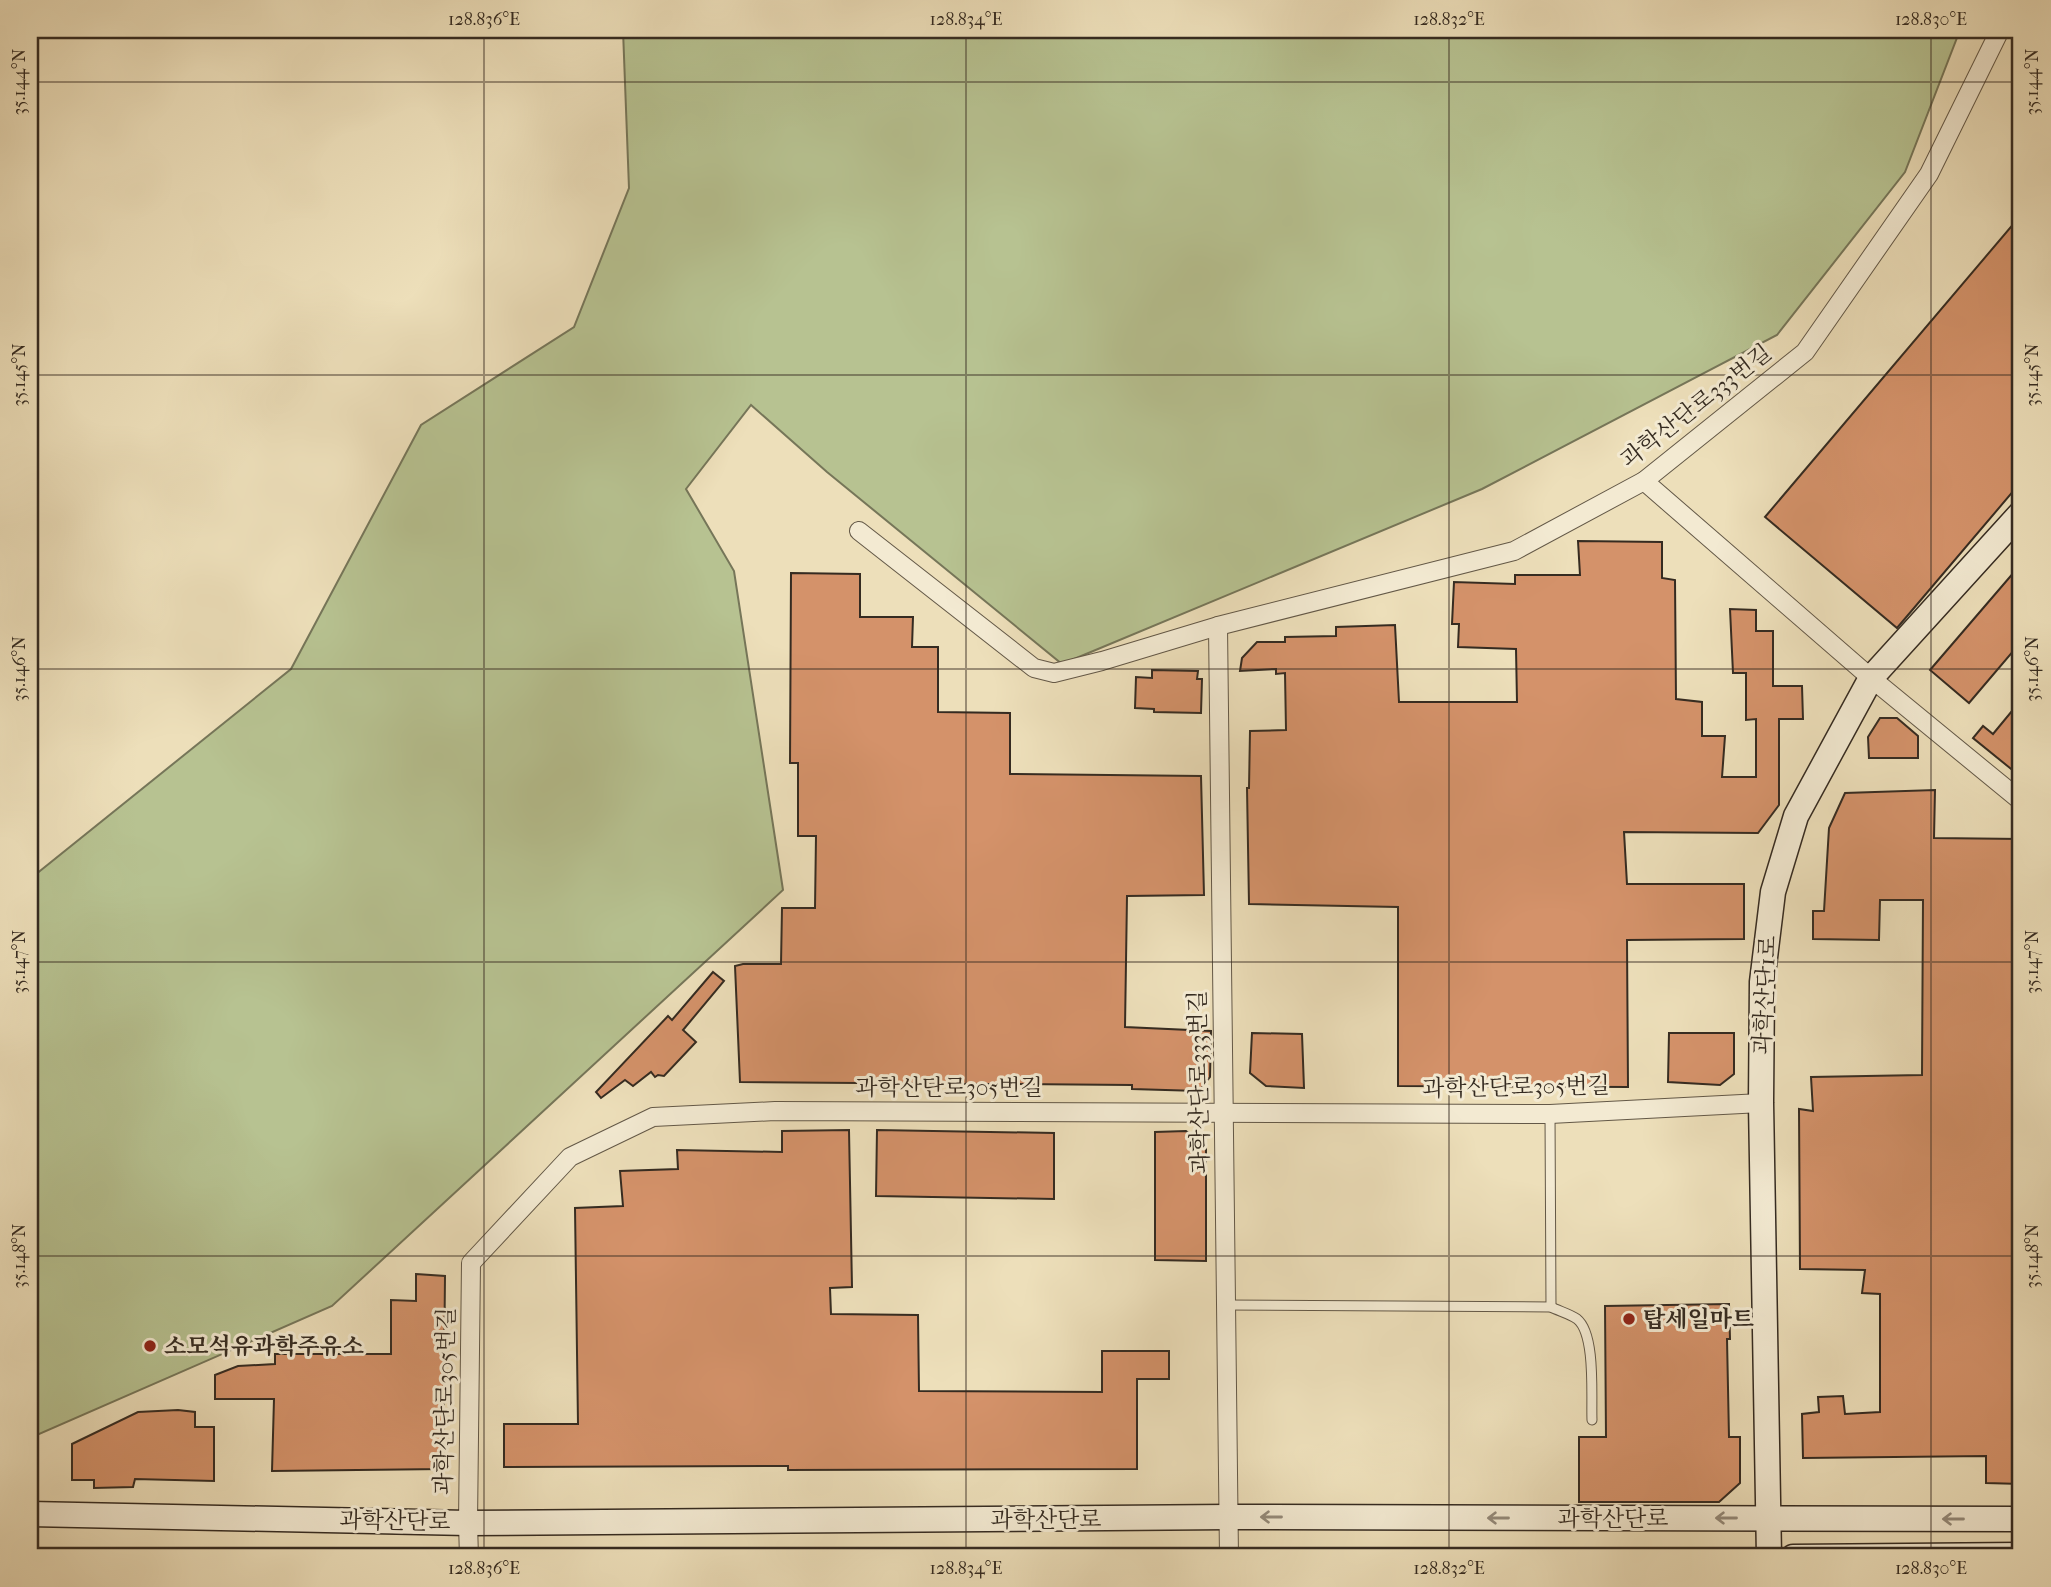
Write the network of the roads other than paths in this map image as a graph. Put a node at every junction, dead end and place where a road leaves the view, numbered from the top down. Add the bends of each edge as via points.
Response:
1 (2000, 30) edge
2 (1644, 481) junction
3 (2021, 513) edge
4 (859, 531) dead end
5 (1218, 626) junction
6 (1871, 678) junction
7 (2021, 801) edge
8 (1760, 1103) junction
9 (1224, 1112) junction
10 (1550, 1114) junction
11 (1226, 1305) junction
12 (1552, 1307) junction
13 (1592, 1420) dead end
14 (30, 1514) edge
15 (1768, 1518) junction
16 (2021, 1519) edge
17 (1229, 1527) junction
18 (468, 1540) edge
19 (2021, 1555) edge
20 (1229, 1557) edge
21 (1769, 1557) edge
22 (1793, 1557) edge

1 - 2 street, 과학산단로333번길 via 1929,174 1805,352
2 - 5 street, 과학산단로333번길 via 1514,551
2 - 6 street
3 - 6 main road, 과학산단1로
4 - 5 street, 과학산단로333번길 via 1034,668 1054,673
5 - 9 street, 과학산단로333번길
6 - 7 street
6 - 8 main road, 과학산단1로 via 1796,816 1773,892 1762,982
8 - 10 street, 과학산단로305번길
8 - 15 main road, 과학산단1로
9 - 10 street, 과학산단로305번길
9 - 11 street, 과학산단로333번길
9 - 18 street, 과학산단로305번길 via 775,1111 653,1116 570,1157 471,1263
10 - 12 lane
11 - 12 lane
11 - 17 street, 과학산단로333번길
12 - 13 lane via 1584,1326
14 - 18 main road, 과학산단로
16 -> 15 main road, 과학산단로
15 -> 17 main road, 과학산단로
15 - 21 main road, 과학산단1로
17 - 18 main road, 과학산단로
17 - 20 street, 과학산단로333번길
19 - 22 main road

